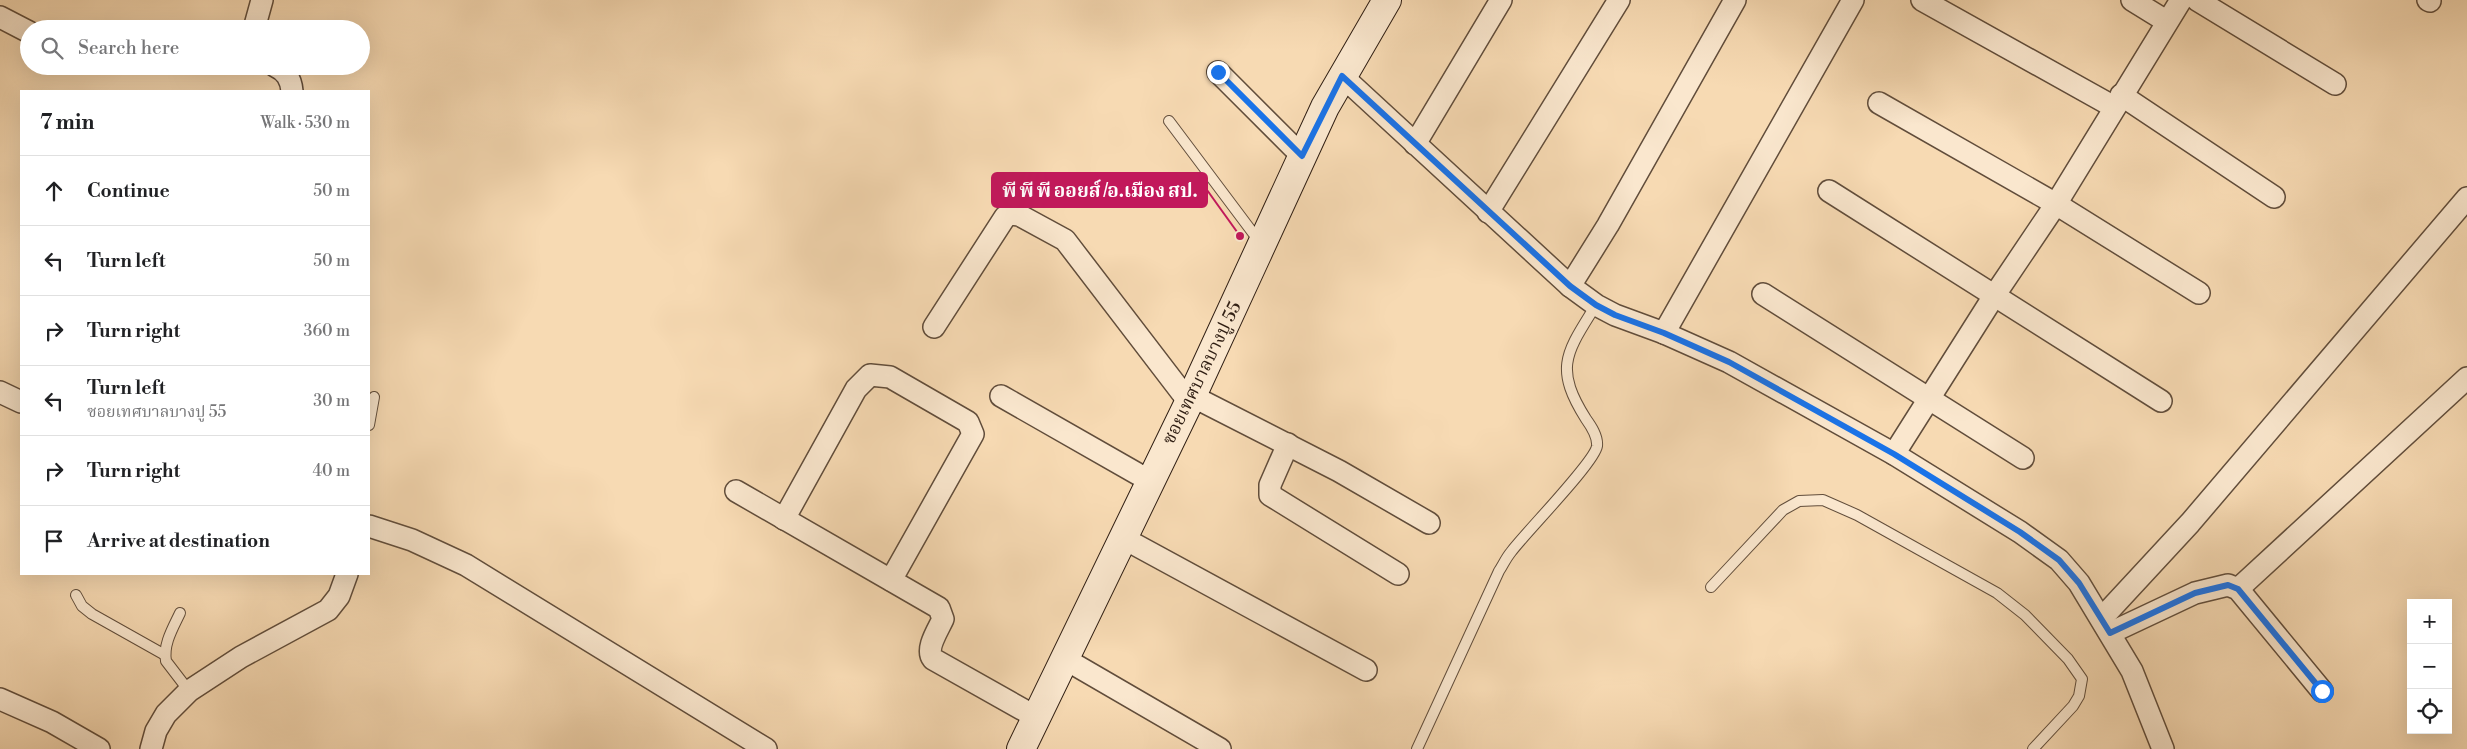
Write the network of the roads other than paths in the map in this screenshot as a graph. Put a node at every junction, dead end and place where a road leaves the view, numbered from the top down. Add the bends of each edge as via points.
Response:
1 (262, 0) edge
2 (1387, 0) edge
3 (1501, 0) edge
4 (1619, 0) edge
5 (1735, 0) edge
6 (1853, 0) edge
7 (1922, 0) edge
8 (2132, 0) edge
9 (2181, 0) edge
10 (2197, 0) edge
11 (0, 17) edge
12 (256, 20) edge
13 (2166, 21) junction
14 (20, 27) edge
15 (1218, 72) dead end
16 (287, 75) edge
17 (1342, 76) junction
18 (2335, 84) dead end
19 (292, 90) edge
20 (2118, 101) junction
21 (1879, 103) dead end
22 (1169, 121) dead end
23 (1415, 144) junction
24 (1302, 156) junction
25 (1829, 191) dead end
26 (2274, 197) dead end
27 (2467, 198) edge
28 (2056, 204) junction
29 (1488, 212) junction
30 (1263, 246) junction
31 (1570, 286) junction
32 (1763, 294) dead end
33 (2199, 294) dead end
34 (1994, 296) junction
35 (1596, 305) junction
36 (934, 327) dead end
37 (1664, 333) junction
38 (2467, 378) edge
39 (0, 392) edge
40 (1001, 396) dead end
41 (374, 397) dead end
42 (1930, 398) junction
43 (1191, 399) junction
44 (2161, 401) dead end
45 (20, 402) edge
46 (370, 419) edge
47 (1288, 444) junction
48 (1894, 454) junction
49 (2023, 458) dead end
50 (1150, 481) junction
51 (736, 491) dead end
52 (784, 518) junction
53 (1429, 523) dead end
54 (370, 526) edge
55 (1123, 538) junction
56 (1398, 574) dead end
57 (347, 575) edge
58 (891, 580) junction
59 (1711, 587) dead end
60 (2238, 589) junction
61 (76, 594) dead end
62 (180, 612) dead end
63 (2106, 626) junction
64 (165, 655) junction
65 (1065, 660) junction
66 (1366, 670) dead end
67 (189, 691) junction
68 (2322, 691) dead end
69 (0, 699) edge
70 (1036, 717) junction
71 (99, 749) edge
72 (151, 749) edge
73 (766, 749) edge
74 (1021, 749) edge
75 (1220, 749) edge
76 (1417, 749) edge
77 (2033, 749) edge
78 (2163, 749) edge

1 - 12 street
2 - 17 street, ซอยเทศบาลบางปู 55
3 - 23 street
4 - 29 street
5 - 31 street
6 - 37 street
7 - 20 street
8 - 13 street
9 - 13 street
10 - 18 street
11 - 14 street
13 - 20 street
15 - 24 street
16 - 19 street
17 - 23 street
17 - 24 street, ซอยเทศบาลบางปู 55
20 - 26 street
20 - 28 street
21 - 28 street
22 - 30 lane
23 - 29 street
24 - 30 street, ซอยเทศบาลบางปู 55
25 - 34 street
27 - 63 street
28 - 33 street
28 - 34 street
29 - 31 street
30 - 43 street, ซอยเทศบาลบางปู 55
31 - 35 street
32 - 42 street
34 - 42 street
34 - 44 street
35 - 37 street
35 - 76 lane via 1569,349 1567,378 1573,399 1597,440 1597,448 1510,552
36 - 43 street via 1005,217 1018,215 1065,240
37 - 48 street via 1729,362
38 - 60 street
39 - 45 street
40 - 50 street
41 - 46 lane
42 - 48 street
42 - 49 street
43 - 47 street
43 - 50 street, ซอยเทศบาลบางปู 55
47 - 53 street
47 - 56 street via 1270,485 1270,495
48 - 63 street via 2059,560 2079,583
50 - 55 street, ซอยเทศบาลบางปู 55
51 - 52 street
52 - 58 street
52 - 58 street via 856,389 870,375 890,377 951,412 968,422 973,434
54 - 73 street via 412,540 466,565
55 - 65 street, ซอยเทศบาลบางปู 55
55 - 66 street
57 - 67 street via 339,596 328,610 241,657
58 - 70 street via 939,608 943,619 930,649 933,659
59 - 77 lane via 1783,510 1799,502 1823,500 1857,515 1996,593 2025,616 2068,659 2082,679 2079,696
60 - 63 street via 2228,585 2195,593
60 - 68 street
61 - 64 lane via 82,606 92,614
62 - 64 lane
63 - 78 street via 2132,671
64 - 67 lane
65 - 70 street, ซอยเทศบาลบางปู 55
65 - 75 street
67 - 72 street via 166,714
69 - 71 street via 52,722
70 - 74 street, ซอยเทศบาลบางปู 55

